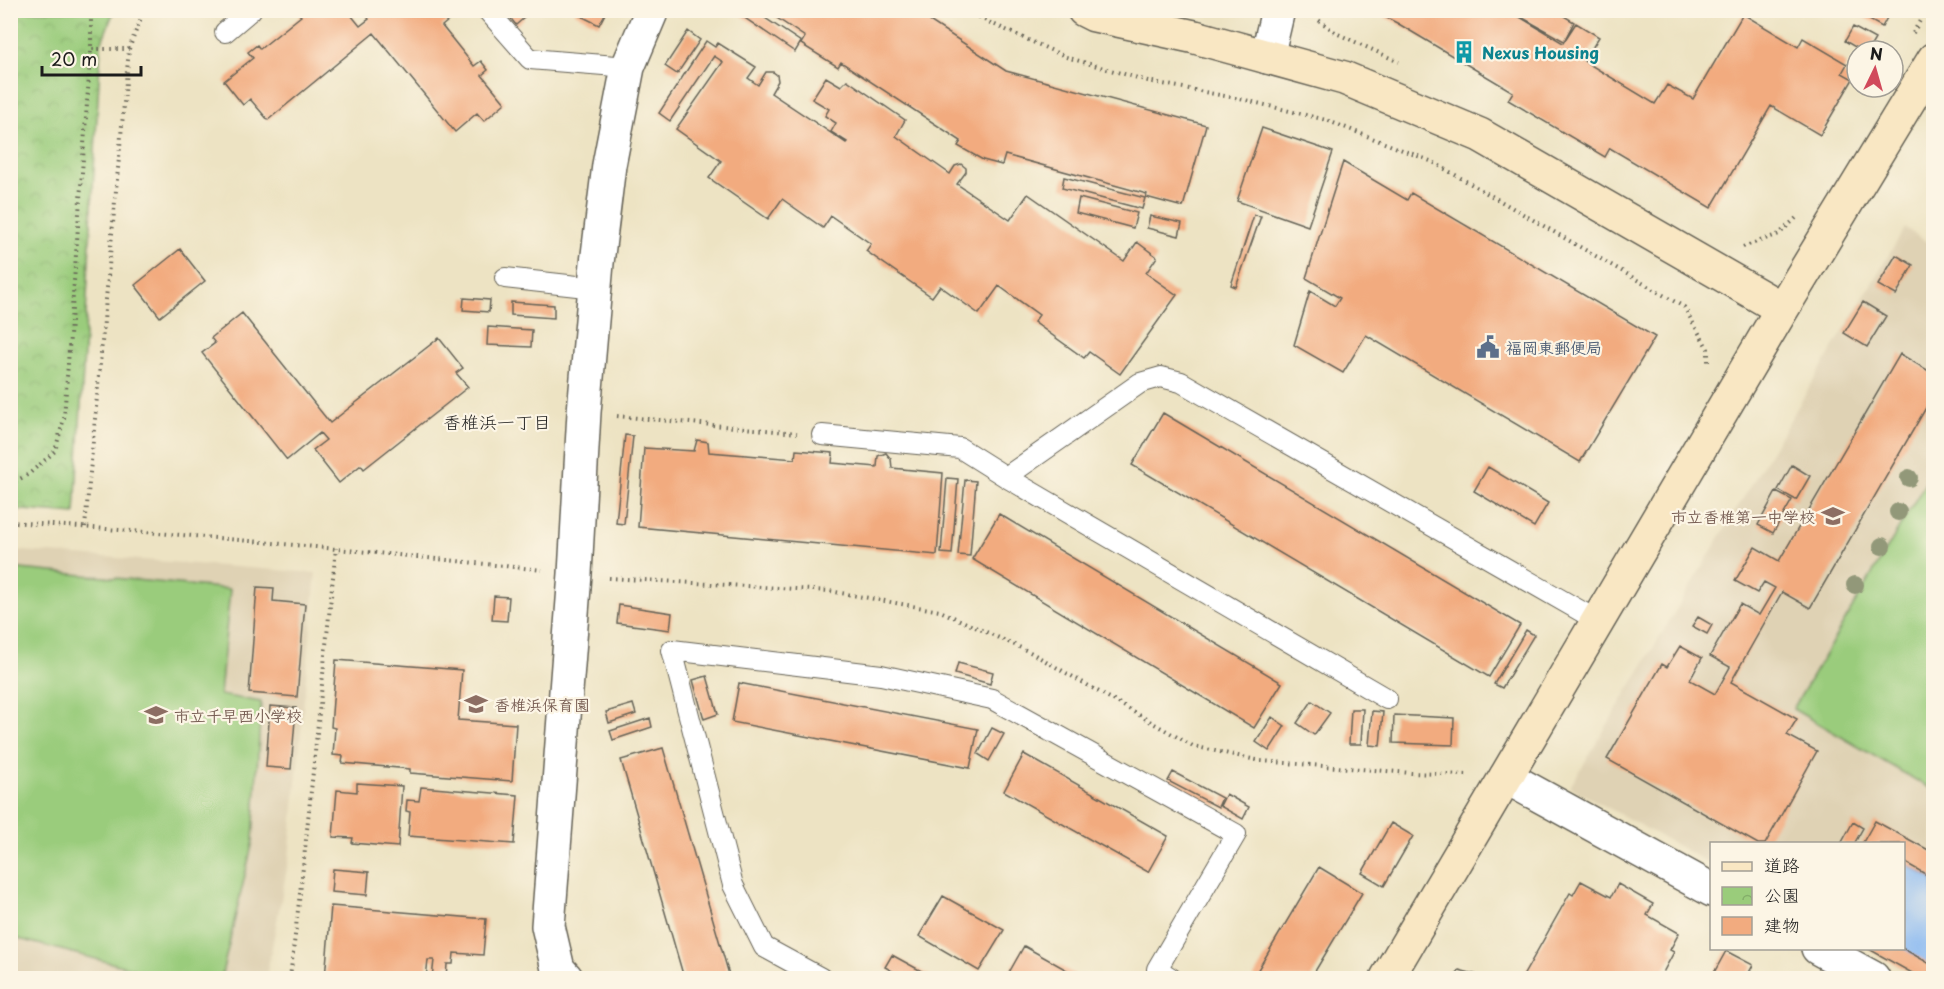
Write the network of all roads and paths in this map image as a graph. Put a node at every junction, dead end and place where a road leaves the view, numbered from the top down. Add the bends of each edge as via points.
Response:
1 (85, 10) edge
2 (144, 10) edge
3 (251, 10) edge
4 (487, 10) edge
5 (652, 10) edge
6 (969, 10) edge
7 (1084, 10) edge
8 (1278, 10) edge
9 (1314, 10) edge
10 (225, 32) dead end
11 (92, 49) junction
12 (129, 49) junction
13 (1267, 57) junction
14 (1934, 59) edge
15 (1408, 66) dead end
16 (628, 67) junction
17 (1802, 213) dead end
18 (1743, 247) dead end
19 (505, 278) dead end
20 (595, 288) junction
21 (1782, 309) junction
22 (1708, 372) dead end
23 (584, 412) junction
24 (822, 435) joint
25 (1006, 477) junction
26 (10, 484) edge
27 (10, 522) edge
28 (85, 527) junction
29 (336, 548) junction
30 (575, 574) junction
31 (1598, 621) junction
32 (1387, 699) dead end
33 (1506, 777) junction
34 (1465, 786) dead end
35 (1710, 889) edge
36 (1822, 950) edge
37 (290, 978) edge
38 (566, 978) edge
39 (821, 978) edge
40 (1171, 978) edge
41 (1387, 978) edge
42 (1873, 978) edge

1 - 11 path via 91,20
2 - 12 path
3 - 10 lane
4 - 16 lane via 530,59
5 - 16 street
6 - 22 path via 984,21 1066,57 1148,81 1326,120 1433,162 1684,307 1708,349
7 - 13 street
8 - 13 street
9 - 15 path via 1317,19 1338,34
11 - 12 path
11 - 26 path via 64,418 55,451 29,474
12 - 28 path
13 - 21 street via 1344,78 1480,135
14 - 21 street
16 - 20 street via 609,165
17 - 18 path via 1779,234
19 - 20 lane
20 - 23 street
21 - 31 street
23 - 24 path
23 - 30 street
24 - 25 lane via 960,448
25 - 31 lane via 1140,383 1161,377 1181,382
25 - 32 lane
27 - 28 path
28 - 29 path
29 - 30 path
29 - 37 path
30 - 34 path via 830,591 940,612 1030,652 1193,746 1262,762 1471,776
30 - 38 street via 548,926 558,969
31 - 33 street
33 - 35 street
33 - 41 street
36 - 42 street
39 - 40 lane via 764,947 733,885 672,650 881,675 992,699 1236,834 1158,969

